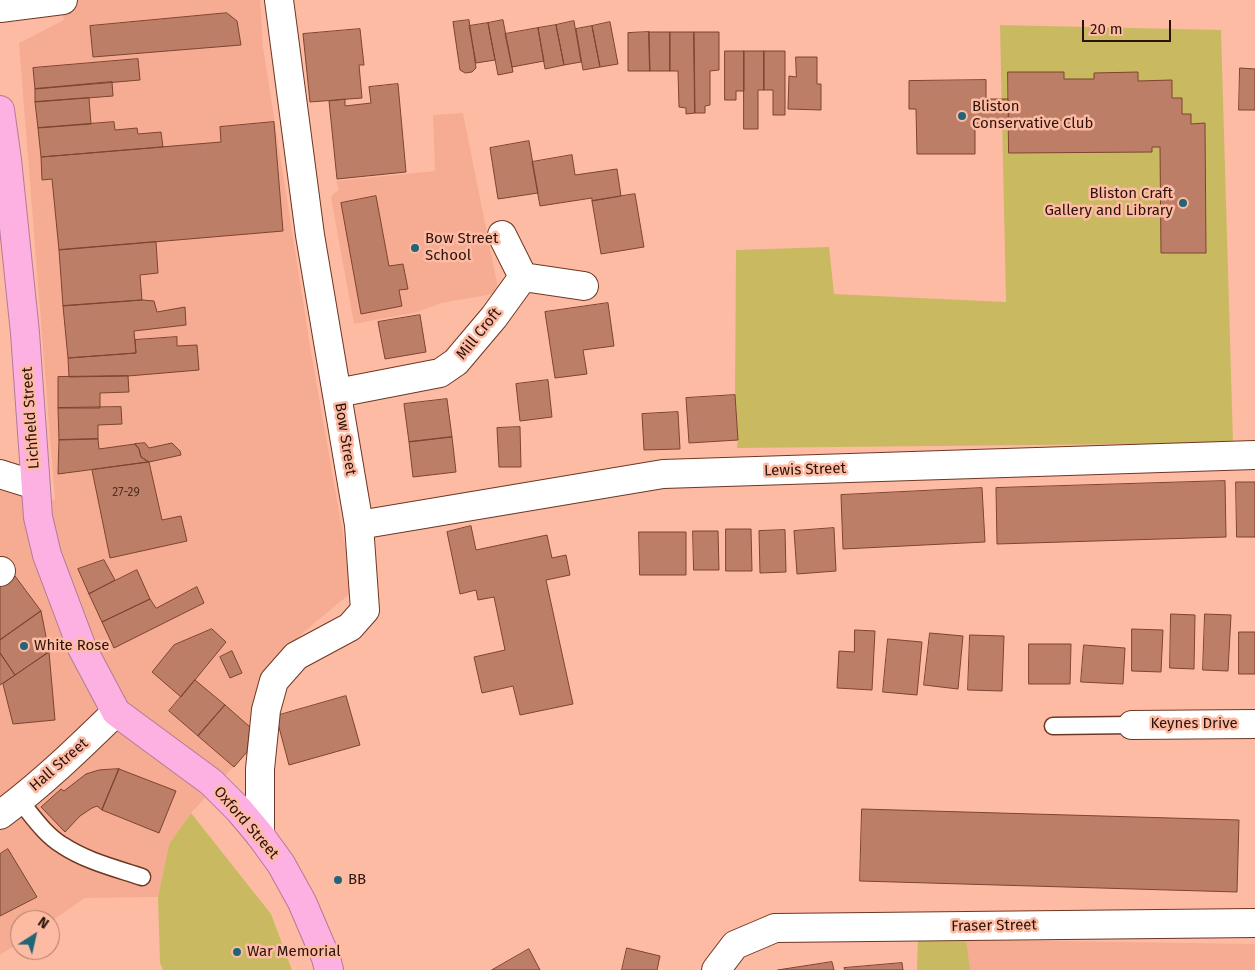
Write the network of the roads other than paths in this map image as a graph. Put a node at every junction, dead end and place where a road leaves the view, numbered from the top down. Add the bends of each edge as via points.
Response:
1 (64, 0) edge
2 (279, 0) edge
3 (0, 8) edge
4 (0, 110) edge
5 (502, 236) dead end
6 (523, 277) junction
7 (584, 286) dead end
8 (337, 393) junction
9 (1255, 455) edge
10 (0, 474) edge
11 (35, 485) junction
12 (359, 525) junction
13 (116, 712) junction
14 (1255, 724) edge
15 (1132, 725) joint
16 (1053, 726) dead end
17 (9, 807) edge
18 (260, 835) junction
19 (142, 878) dead end
20 (1255, 923) edge
21 (329, 970) edge
22 (716, 970) edge

1 - 3 street
2 - 8 street, Bow Street via 310,235
4 - 11 highway, Lichfield Street via 26,333
5 - 6 street
6 - 7 street
6 - 8 street, Mill Croft via 456,362 440,373
8 - 12 street, Bow Street
9 - 12 street, Lewis Street via 663,474
10 - 11 street
11 - 13 highway, Lichfield Street via 47,555 82,648
12 - 18 street, Bow Street via 365,610 350,626 296,656 274,681 266,710 260,769
13 - 17 street, Hall Street via 76,751
13 - 18 highway, Oxford Street via 211,782
14 - 15 street, Keynes Drive
15 - 16 lane
17 - 19 lane via 61,845
18 - 21 highway, Oxford Street via 282,864 302,902
20 - 22 street, Fraser Street via 775,928 735,944

